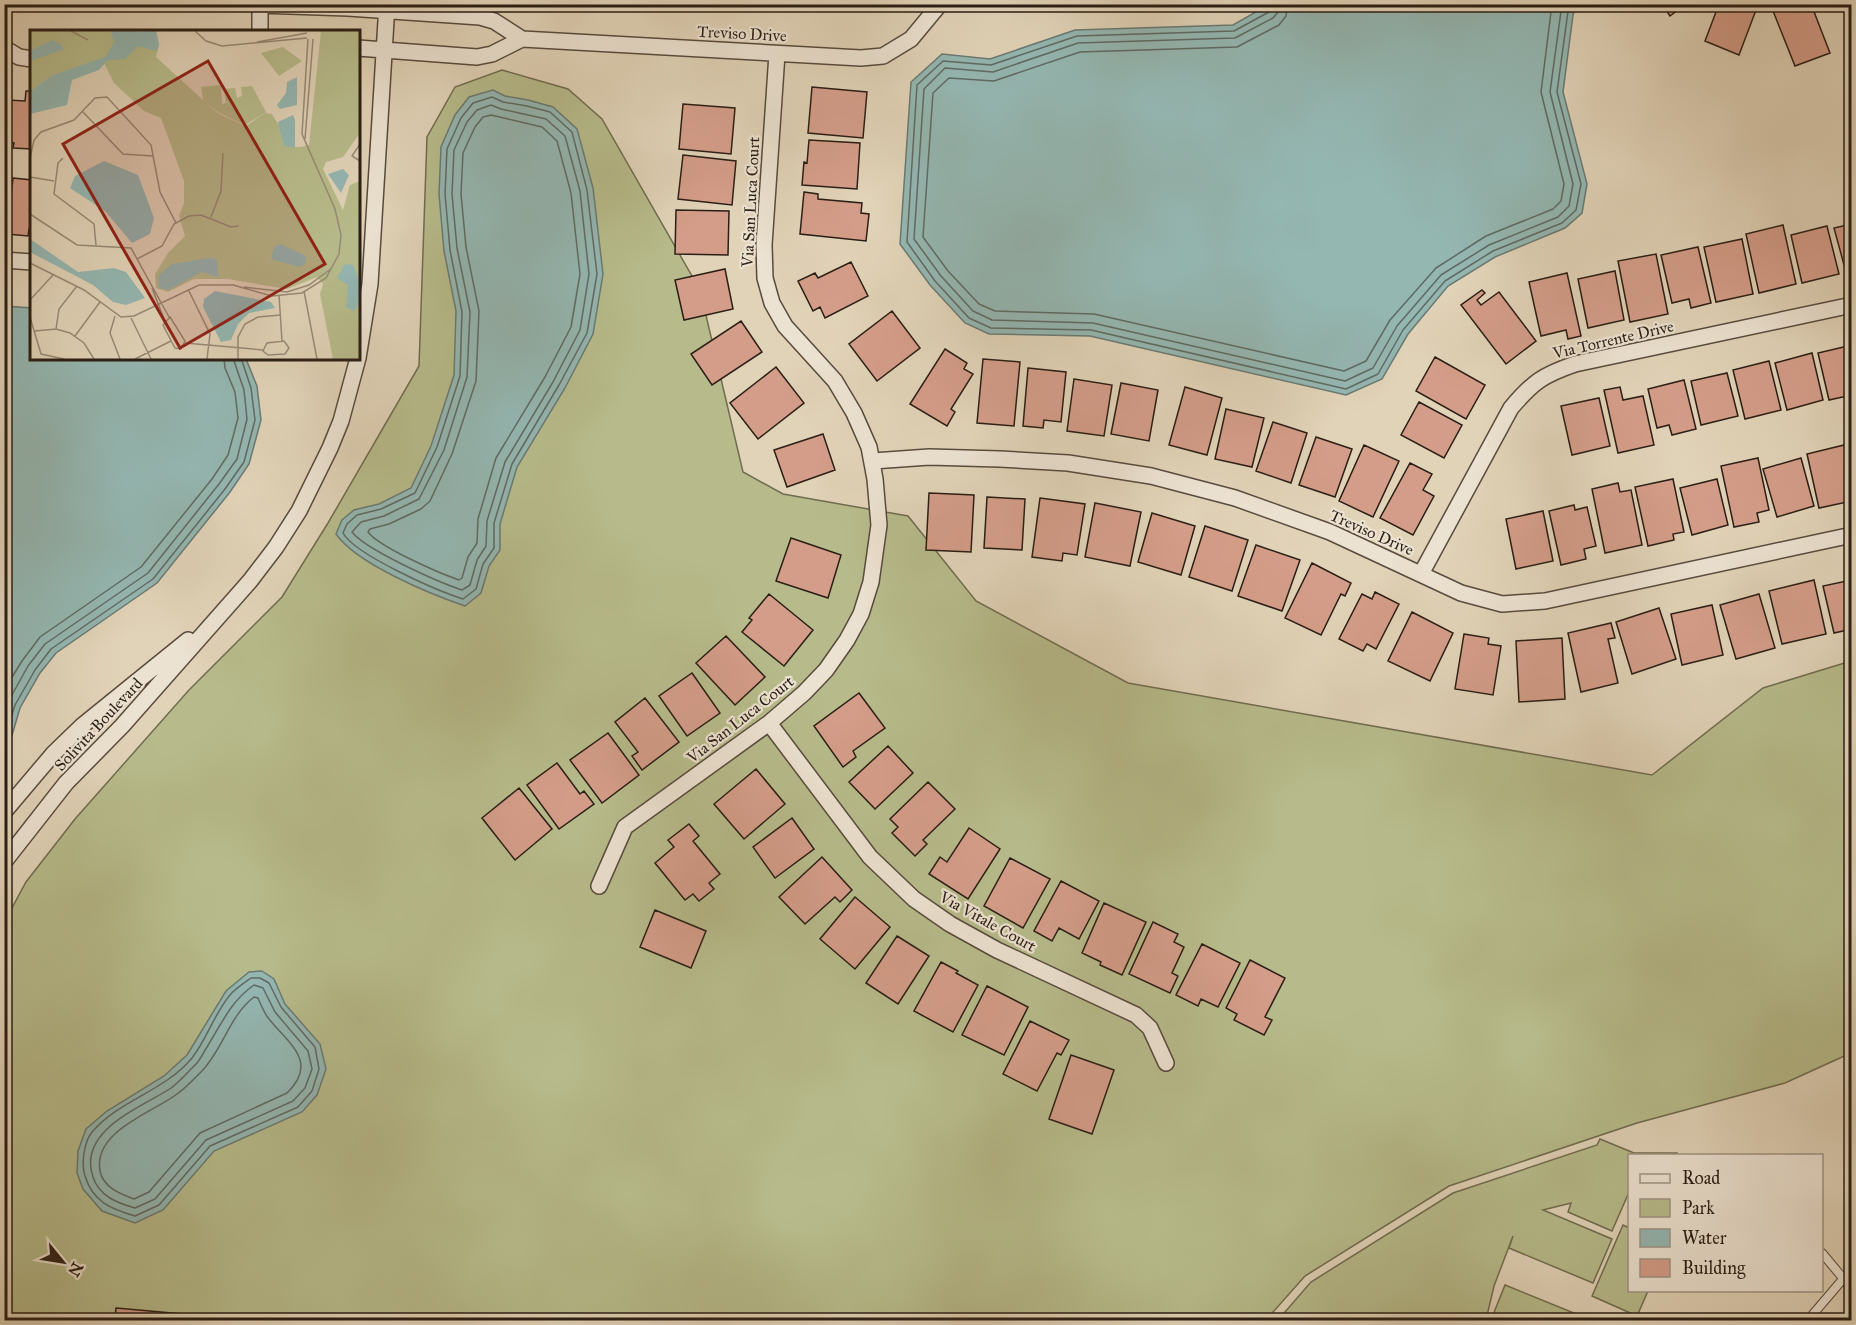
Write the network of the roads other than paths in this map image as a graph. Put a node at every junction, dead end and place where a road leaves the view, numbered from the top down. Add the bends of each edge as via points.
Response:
1 (940, 4) edge
2 (260, 5) edge
3 (386, 8) edge
4 (260, 30) edge
5 (522, 39) junction
6 (360, 48) edge
7 (385, 50) junction
8 (6, 53) edge
9 (777, 54) junction
10 (30, 59) edge
11 (4, 260) edge
12 (30, 262) edge
13 (364, 284) edge
14 (1851, 305) edge
15 (360, 333) edge
16 (357, 360) edge
17 (873, 461) junction
18 (1851, 536) edge
19 (1421, 574) junction
20 (221, 613) junction
21 (769, 723) junction
22 (4, 812) edge
23 (4, 862) edge
24 (599, 886) dead end
25 (1166, 1062) dead end
26 (1823, 1255) edge
27 (1851, 1272) edge
28 (1843, 1279) junction
29 (1851, 1289) edge
30 (1808, 1320) edge

1 - 9 street, Treviso Drive via 911,39 883,56
2 - 3 street, Treviso Drive
2 - 4 street
3 - 5 street, Treviso Drive via 487,18
3 - 7 street, Solivita Boulevard
5 - 7 street, Treviso Drive via 485,57
5 - 9 street, Treviso Drive
6 - 7 street, Treviso Drive
7 - 13 street, Solivita Boulevard
8 - 10 street
9 - 17 street, Via San Luca Court via 764,245 768,291 785,326 829,371 843,393
11 - 12 street
13 - 15 street, Solivita Boulevard
14 - 19 street, Via Torrente Drive via 1575,364 1543,377 1529,386 1511,408
16 - 20 street, Solivita Boulevard via 330,448 299,511 250,581
17 - 19 street, Treviso Drive via 929,457 1023,460 1151,476 1235,498 1320,528
17 - 21 street, Via San Luca Court via 879,525 871,582 861,614 826,670
18 - 19 street, Treviso Drive via 1545,601 1502,604 1461,593
20 - 22 street, Solivita Boulevard via 83,725
20 - 23 street, Solivita Boulevard via 66,783
21 - 24 street, Via San Luca Court via 625,827
21 - 25 street, Via Vitale Court via 870,857 914,899 998,950 1136,1015 1150,1028
26 - 28 lane
27 - 28 lane
28 - 29 lane
28 - 30 lane

